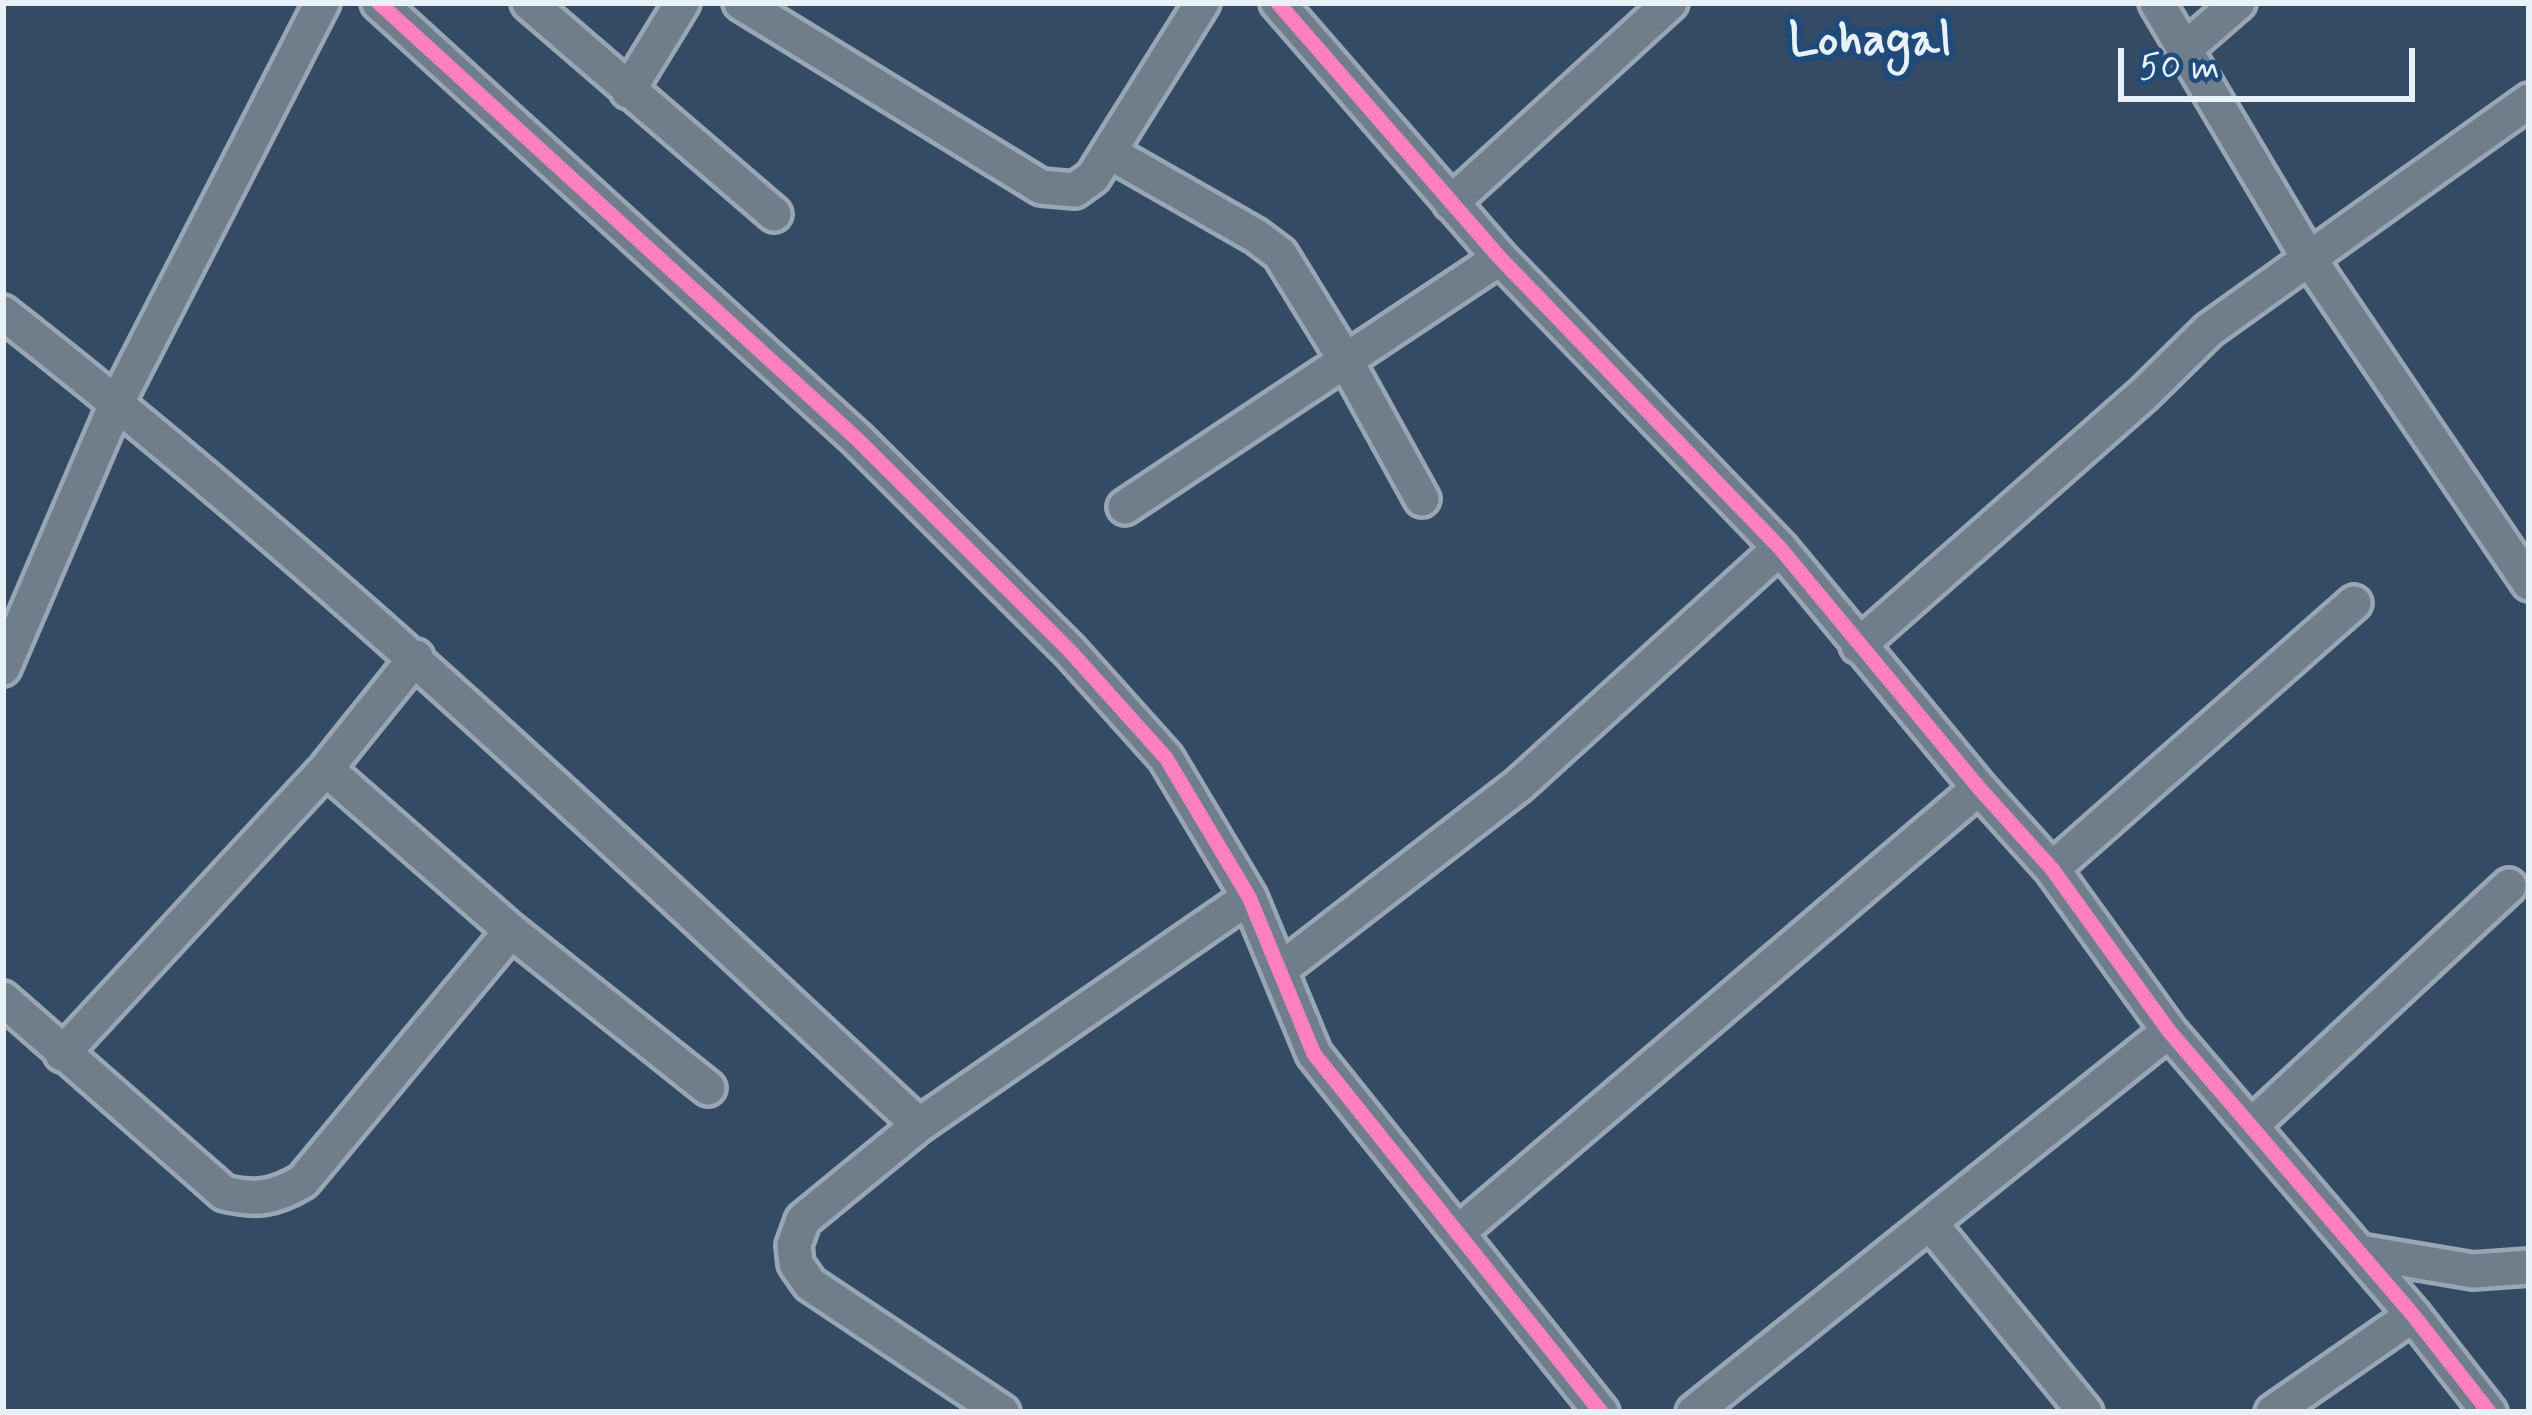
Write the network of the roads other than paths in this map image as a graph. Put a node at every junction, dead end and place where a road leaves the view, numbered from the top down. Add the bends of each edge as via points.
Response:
1 (322, 3) edge
2 (379, 3) edge
3 (529, 3) edge
4 (682, 3) edge
5 (741, 3) edge
6 (1202, 3) edge
7 (1278, 3) edge
8 (2157, 3) edge
9 (2238, 3) edge
10 (1654, 8) edge
11 (2185, 49) junction
12 (628, 91) junction
13 (2529, 101) edge
14 (1109, 152) junction
15 (1451, 202) junction
16 (774, 214) dead end
17 (2308, 257) junction
18 (1500, 258) junction
19 (3, 313) edge
20 (1346, 361) junction
21 (117, 402) junction
22 (1422, 500) dead end
23 (1125, 507) dead end
24 (1780, 548) junction
25 (2529, 583) edge
26 (2354, 603) dead end
27 (1858, 646) junction
28 (416, 657) junction
29 (3, 668) edge
30 (326, 769) junction
31 (1979, 788) junction
32 (2053, 869) junction
33 (2509, 886) dead end
34 (1250, 897) junction
35 (511, 932) junction
36 (1280, 970) junction
37 (3, 999) edge
38 (2169, 1031) junction
39 (62, 1054) junction
40 (708, 1088) dead end
41 (919, 1125) junction
42 (2252, 1126) junction
43 (1930, 1223) junction
44 (1460, 1231) junction
45 (2360, 1252) junction
46 (2529, 1267) edge
47 (2413, 1315) junction
48 (1002, 1412) edge
49 (1601, 1412) edge
50 (1694, 1412) edge
51 (2085, 1412) edge
52 (2273, 1412) edge
53 (2489, 1412) edge

1 - 21 street
2 - 34 street via 857,439 1070,652 1166,758
3 - 12 street
4 - 12 street
5 - 14 street via 1041,187 1075,190 1094,178
6 - 14 street
7 - 15 street
8 - 11 street
9 - 11 street
10 - 15 street
11 - 17 street
12 - 16 street
13 - 17 street
14 - 20 street via 1280,254
15 - 18 street
17 - 25 street
17 - 27 street via 2209,330
18 - 20 street
18 - 24 street
19 - 21 street
20 - 22 street
20 - 23 street
21 - 28 street
21 - 29 street
24 - 27 street
24 - 36 street via 1520,785
26 - 32 street
27 - 31 street
28 - 30 street
28 - 41 street
30 - 35 street
30 - 39 street
31 - 32 street
31 - 44 street
32 - 38 street
33 - 42 street
34 - 36 street
34 - 41 street
35 - 39 street via 303,1181 280,1195 224,1193
35 - 40 street
36 - 44 street via 1314,1054
37 - 39 street
38 - 42 street
38 - 43 street
41 - 48 street via 803,1220 796,1264 810,1284
42 - 45 street
43 - 50 street
43 - 51 street
44 - 49 street
45 - 46 street via 2473,1271
45 - 47 street
47 - 52 street
47 - 53 street

